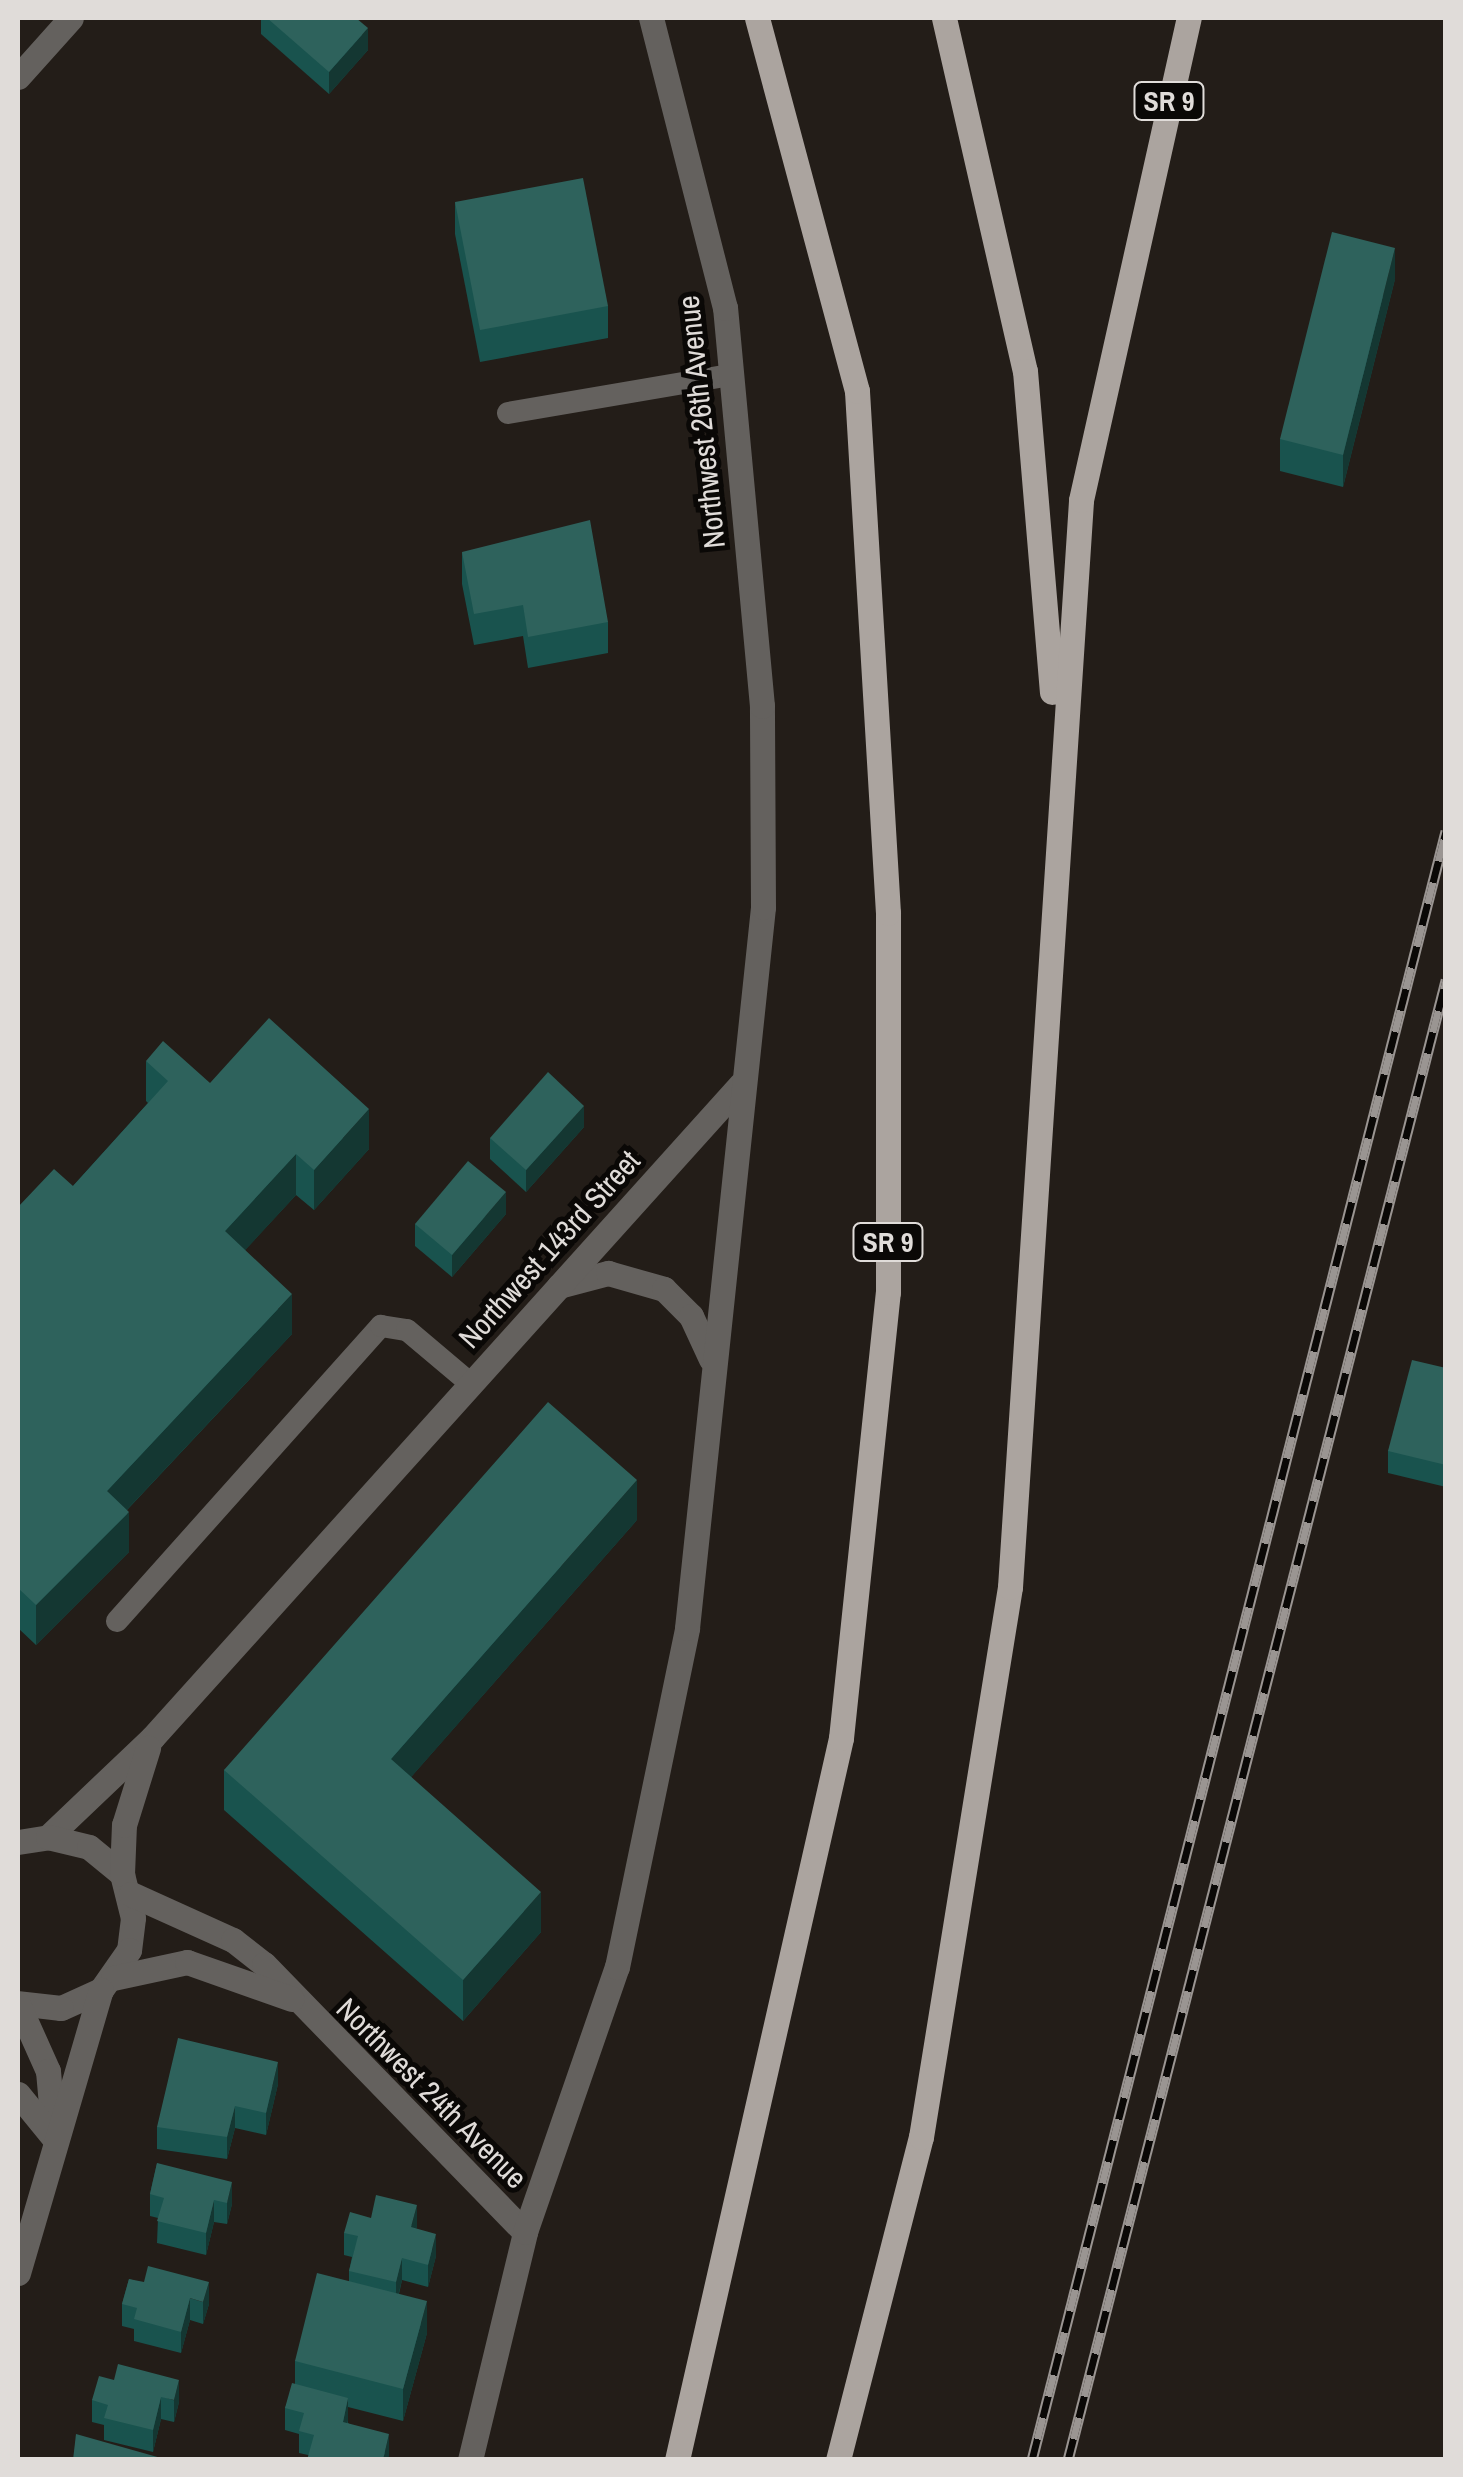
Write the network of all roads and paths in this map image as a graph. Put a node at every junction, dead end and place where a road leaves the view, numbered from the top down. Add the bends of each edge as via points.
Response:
1 (71, 18) edge
2 (651, 18) edge
3 (757, 18) edge
4 (944, 18) edge
5 (1189, 18) edge
6 (18, 78) edge
7 (731, 375) junction
8 (508, 412) dead end
9 (1058, 762) junction
10 (741, 1084) junction
11 (560, 1286) junction
12 (714, 1366) junction
13 (470, 1384) junction
14 (117, 1621) dead end
15 (152, 1738) junction
16 (27, 1838) edge
17 (126, 1884) junction
18 (107, 1984) junction
19 (292, 1999) junction
20 (18, 2004) edge
21 (18, 2094) edge
22 (54, 2137) junction
23 (526, 2232) junction
24 (18, 2273) edge
25 (470, 2460) edge
26 (677, 2460) edge
27 (838, 2460) edge

1 - 6 street
2 - 7 street, Northwest 26th Avenue via 725,308
3 - 26 main road, SR 9 via 857,391 888,914 888,1292 841,1738
4 - 9 main road via 1024,371
5 - 9 main road, SR 9 via 1081,500
7 - 8 lane
7 - 10 street, Northwest 26th Avenue via 762,706 763,906
9 - 27 main road, SR 9 via 1010,1587 921,2137
10 - 11 street, Northwest 143rd Street
10 - 12 street
11 - 12 street via 608,1274 664,1289 691,1316
11 - 13 street, Northwest 143rd Street
12 - 23 street via 687,1628 617,1967
13 - 14 lane via 407,1330 381,1326
13 - 15 street, Northwest 143rd Street
15 - 16 street, Northwest 143rd Street
15 - 17 street, Northwest 143rd Street via 124,1825
16 - 17 street, Northwest 24th Avenue via 88,1847
17 - 18 street, Northwest 143rd Street via 129,1950
17 - 19 street, Northwest 24th Avenue via 233,1940
18 - 19 street, Northwest 24th Avenue via 187,1962
18 - 20 street, Northwest 24th Avenue via 61,2008
18 - 22 street, Northwest 143rd Street
19 - 23 street, Northwest 24th Avenue
20 - 22 street via 48,2070
21 - 22 street
22 - 24 street, Northwest 143rd Street
23 - 25 street

